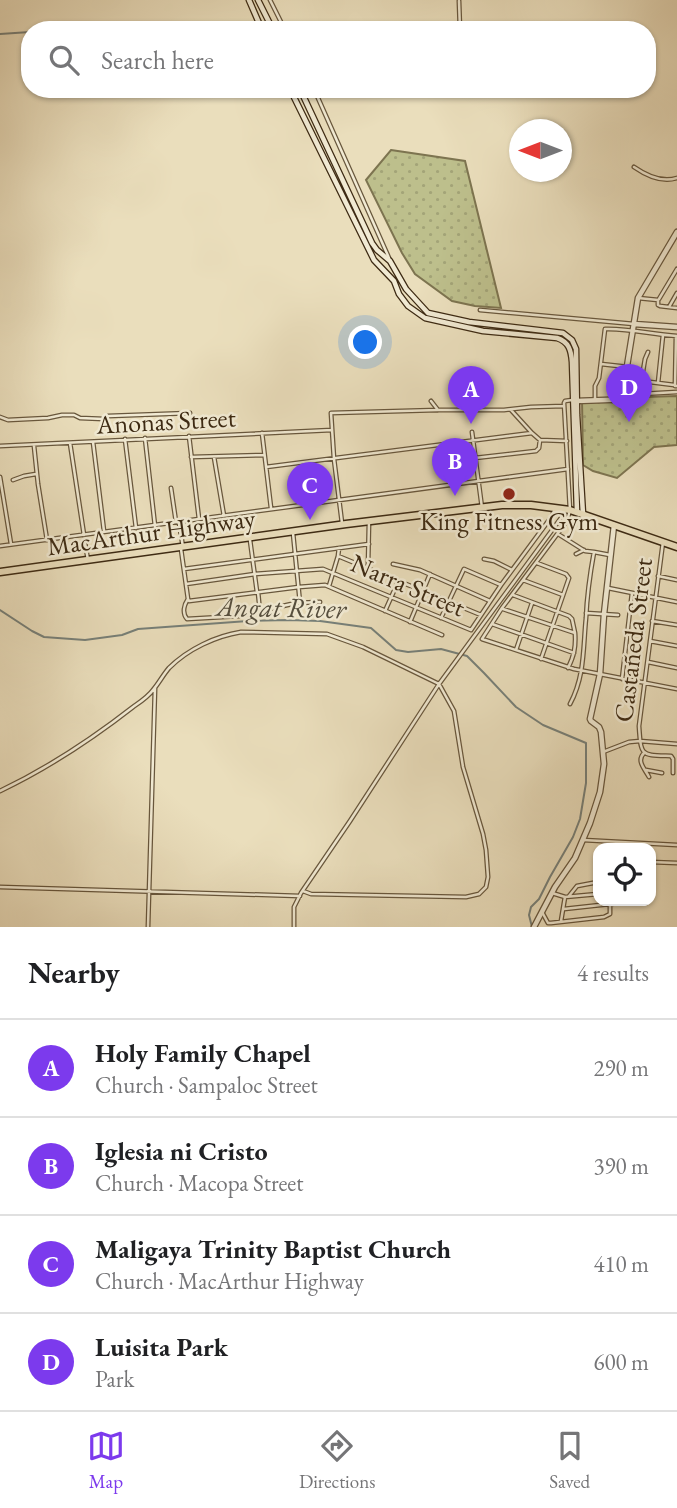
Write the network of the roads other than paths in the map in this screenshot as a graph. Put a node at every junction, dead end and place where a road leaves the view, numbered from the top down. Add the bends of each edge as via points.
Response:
1 (249, 0) edge
2 (258, 0) edge
3 (270, 0) edge
4 (459, 1) edge
5 (258, 21) edge
6 (268, 21) edge
7 (280, 21) edge
8 (460, 21) edge
9 (294, 98) edge
10 (304, 98) edge
11 (317, 98) edge
12 (634, 167) dead end
13 (677, 178) edge
14 (677, 232) edge
15 (390, 261) junction
16 (677, 269) edge
17 (677, 293) edge
18 (638, 298) junction
19 (658, 300) junction
20 (669, 307) junction
21 (677, 307) edge
22 (480, 310) dead end
23 (633, 327) junction
24 (677, 327) edge
25 (663, 335) junction
26 (676, 336) edge
27 (649, 352) dead end
28 (601, 364) junction
29 (628, 367) junction
30 (642, 382) junction
31 (658, 383) junction
32 (676, 386) edge
33 (677, 392) edge
34 (641, 394) junction
35 (431, 401) dead end
36 (575, 401) junction
37 (594, 401) junction
38 (564, 406) junction
39 (438, 410) junction
40 (511, 410) junction
41 (190, 413) dead end
42 (0, 417) edge
43 (333, 430) junction
44 (472, 432) dead end
45 (262, 433) junction
46 (532, 433) junction
47 (189, 436) junction
48 (145, 438) junction
49 (125, 439) junction
50 (473, 440) junction
51 (540, 440) junction
52 (566, 441) junction
53 (93, 442) junction
54 (70, 443) junction
55 (34, 444) junction
56 (0, 446) edge
57 (264, 455) junction
58 (191, 457) junction
59 (214, 457) junction
60 (475, 458) junction
61 (334, 459) junction
62 (266, 467) junction
63 (568, 469) junction
64 (36, 474) junction
65 (0, 477) edge
66 (13, 480) dead end
67 (478, 481) junction
68 (171, 488) dead end
69 (340, 500) junction
70 (271, 508) junction
71 (482, 508) junction
72 (555, 508) junction
73 (574, 511) junction
74 (224, 516) junction
75 (199, 519) junction
76 (369, 521) junction
77 (178, 522) junction
78 (342, 525) junction
79 (614, 525) junction
80 (155, 526) junction
81 (136, 527) junction
82 (104, 531) junction
83 (293, 532) junction
84 (558, 534) junction
85 (84, 535) junction
86 (250, 538) junction
87 (47, 540) junction
88 (663, 542) junction
89 (85, 543) dead end
90 (11, 544) junction
91 (369, 544) junction
92 (0, 546) edge
93 (182, 547) junction
94 (677, 547) edge
95 (339, 548) junction
96 (584, 550) junction
97 (594, 552) junction
98 (296, 553) junction
99 (576, 554) dead end
100 (610, 555) junction
101 (338, 556) junction
102 (253, 559) junction
103 (484, 559) dead end
104 (521, 559) junction
105 (88, 560) junction
106 (537, 563) junction
107 (393, 564) dead end
108 (527, 565) junction
109 (368, 568) junction
110 (184, 569) junction
111 (297, 570) junction
112 (512, 570) junction
113 (0, 572) edge
114 (333, 572) junction
115 (255, 574) junction
116 (430, 574) junction
117 (657, 576) junction
118 (523, 580) junction
119 (677, 580) edge
120 (398, 582) junction
121 (186, 584) junction
122 (456, 585) junction
123 (501, 585) junction
124 (329, 586) junction
125 (299, 587) junction
126 (606, 588) junction
127 (258, 592) junction
128 (423, 592) junction
129 (632, 593) junction
130 (513, 595) junction
131 (563, 595) junction
132 (391, 597) junction
133 (655, 598) junction
134 (188, 599) junction
135 (490, 601) junction
136 (320, 602) dead end
137 (532, 602) junction
138 (677, 602) edge
139 (300, 603) junction
140 (449, 603) junction
141 (417, 607) junction
142 (502, 608) junction
143 (385, 611) junction
144 (557, 611) junction
145 (260, 612) junction
146 (586, 613) junction
147 (604, 614) junction
148 (481, 615) junction
149 (618, 615) dead end
150 (441, 618) junction
151 (527, 618) junction
152 (652, 621) junction
153 (410, 622) junction
154 (492, 624) junction
155 (677, 625) edge
156 (552, 626) junction
157 (521, 634) junction
158 (575, 634) junction
159 (442, 635) dead end
160 (650, 641) junction
161 (547, 643) junction
162 (677, 646) edge
163 (516, 650) junction
164 (574, 653) junction
165 (541, 659) junction
166 (648, 662) junction
167 (568, 668) junction
168 (677, 668) edge
169 (582, 671) junction
170 (600, 674) junction
171 (622, 679) junction
172 (645, 683) junction
173 (439, 684) junction
174 (155, 688) junction
175 (677, 689) edge
176 (570, 704) dead end
177 (640, 741) junction
178 (677, 744) edge
179 (603, 752) junction
180 (644, 753) junction
181 (646, 770) junction
182 (663, 773) dead end
183 (673, 773) dead end
184 (649, 777) dead end
185 (0, 792) edge
186 (583, 840) junction
187 (677, 845) edge
188 (656, 862) edge
189 (677, 863) edge
190 (593, 883) edge
191 (0, 887) edge
192 (553, 890) junction
193 (149, 891) junction
194 (303, 891) junction
195 (593, 894) edge
196 (300, 896) junction
197 (565, 896) junction
198 (593, 906) edge
199 (610, 906) edge
200 (564, 909) junction
201 (542, 912) junction
202 (561, 921) junction
203 (535, 924) edge
204 (148, 927) edge
205 (293, 927) edge

1 - 5 main road
2 - 6 main road
3 - 7 street
4 - 8 street
9 - 36 main road via 374,260 394,281 408,306 425,318 450,324 561,339 572,353
10 - 15 main road via 372,243
11 - 15 street
12 - 13 street via 662,180
14 - 18 main road
15 - 36 main road via 405,289 428,313 563,333 576,349
16 - 19 street
17 - 20 street
18 - 19 street
18 - 23 main road
19 - 20 street via 660,306
20 - 21 street
22 - 23 street
23 - 24 main road
23 - 25 street
23 - 28 street via 605,330
23 - 29 main road
25 - 26 street
25 - 31 street
26 - 32 street
27 - 30 street
28 - 29 street
28 - 37 street
29 - 30 main road
30 - 31 street
30 - 34 main road
31 - 32 street
33 - 34 street
34 - 37 main road via 634,399
35 - 39 street
36 - 37 main road
36 - 38 street via 565,401
36 - 73 main road
38 - 40 street
38 - 52 street
39 - 40 street
39 - 43 street via 331,414
40 - 46 street
41 - 42 street via 104,419
43 - 45 street, Anonas Street
43 - 61 street
44 - 50 street
45 - 47 street, Anonas Street
45 - 57 street
46 - 50 street
46 - 51 street
47 - 48 street, Anonas Street
47 - 58 street
48 - 49 street, Anonas Street
48 - 80 street
49 - 53 street, Anonas Street
49 - 81 street
50 - 60 street
50 - 61 street
51 - 52 street
51 - 60 street via 536,451
52 - 63 street
53 - 54 street, Anonas Street
53 - 82 street
54 - 55 street, Anonas Street
54 - 85 street
55 - 56 street, Anonas Street
55 - 64 street
57 - 59 street
57 - 62 street
58 - 59 street
58 - 75 street
59 - 74 street
60 - 67 street
61 - 62 street
61 - 69 street
62 - 70 street
63 - 67 street
63 - 73 street
64 - 66 street
64 - 87 street
65 - 90 street
67 - 69 street
67 - 71 street
68 - 77 street
69 - 70 street
69 - 78 street
70 - 74 street
71 - 72 highway, MacArthur Highway
71 - 76 highway, MacArthur Highway
72 - 73 highway, MacArthur Highway
72 - 104 street
73 - 79 highway, MacArthur Highway
73 - 84 street
73 - 108 street via 561,518
74 - 75 street
75 - 77 street
76 - 78 highway, MacArthur Highway
76 - 91 street
77 - 80 street
77 - 93 street
78 - 83 highway, MacArthur Highway
79 - 88 highway, MacArthur Highway
79 - 100 main road
80 - 81 street
81 - 82 street
82 - 85 street
83 - 86 highway, MacArthur Highway
83 - 98 street
84 - 96 street
84 - 106 street
85 - 87 street
86 - 93 highway, MacArthur Highway
86 - 102 street
87 - 90 street
88 - 94 highway, MacArthur Highway
88 - 117 street, Castañeda Street
89 - 105 street
90 - 92 street
91 - 95 street
91 - 109 street
93 - 105 highway, MacArthur Highway
93 - 110 street
95 - 98 street
95 - 101 street
96 - 97 street
96 - 99 street
97 - 100 street
97 - 146 street
98 - 102 street
98 - 111 street
100 - 126 main road
101 - 109 street
101 - 114 street
102 - 110 street
102 - 115 street
103 - 112 street
104 - 108 street
104 - 112 street
105 - 113 highway, MacArthur Highway
106 - 118 street
106 - 131 street via 568,575
107 - 116 street
108 - 173 street
109 - 120 street
110 - 121 street
111 - 114 street, Narra Street
111 - 115 street, Narra Street
111 - 125 street
112 - 123 street
114 - 124 street
114 - 132 street, Narra Street
115 - 121 street, Narra Street
115 - 127 street
116 - 122 street
116 - 128 street
117 - 119 street
117 - 133 street, Castañeda Street
118 - 130 street
118 - 131 street
120 - 128 street
120 - 132 street
121 - 134 street
122 - 123 street via 465,569
122 - 135 street
122 - 140 street
123 - 135 street
124 - 125 street
124 - 143 street
125 - 127 street
125 - 139 street
126 - 129 street
126 - 147 main road
127 - 134 street
127 - 145 street
128 - 140 street
128 - 141 street
129 - 133 street
129 - 171 street
130 - 137 street
130 - 142 street
131 - 144 street
132 - 141 street, Narra Street
132 - 143 street
133 - 138 street
133 - 152 street, Castañeda Street
134 - 145 street via 184,606 187,619
135 - 148 street
136 - 139 street
137 - 144 street
137 - 151 street
139 - 145 street
140 - 148 street
140 - 150 street
141 - 150 street, Narra Street
141 - 153 street
142 - 151 street
142 - 154 street
143 - 153 street
144 - 156 street
144 - 158 street via 572,619
146 - 147 street
146 - 169 street
147 - 149 street
147 - 170 main road
148 - 150 street, Narra Street via 470,629
151 - 156 street
151 - 157 street
152 - 155 street
152 - 160 street, Castañeda Street
153 - 159 street
154 - 157 street
154 - 163 street via 483,639
156 - 158 street
156 - 161 street
157 - 161 street
157 - 163 street
158 - 164 street
160 - 162 street
160 - 166 street, Castañeda Street
161 - 164 street
161 - 165 street
163 - 165 street
164 - 167 street
165 - 167 street
166 - 168 street
166 - 172 street, Castañeda Street
167 - 169 street
169 - 170 street
169 - 176 street
170 - 171 street
170 - 179 main road via 590,719 600,729
171 - 172 street
172 - 175 street
172 - 177 street, Castañeda Street
173 - 174 street via 327,634 241,632 191,652 171,666
173 - 194 street
173 - 194 street via 454,711 463,767 482,834 486,887 466,897
174 - 185 street via 62,757
174 - 193 street
177 - 178 street
177 - 179 street
177 - 180 street
179 - 186 main road via 602,786
180 - 181 street via 641,760
180 - 183 street via 671,756
181 - 182 street
181 - 184 street
186 - 187 street
186 - 192 main road
188 - 189 street
190 - 197 street via 577,886
191 - 193 street
192 - 197 street
192 - 201 main road
193 - 196 street
193 - 204 street
194 - 196 street
195 - 197 street
196 - 205 street
197 - 200 street
198 - 200 street
199 - 202 street via 608,916
200 - 202 street
201 - 202 street via 548,923
201 - 203 main road

